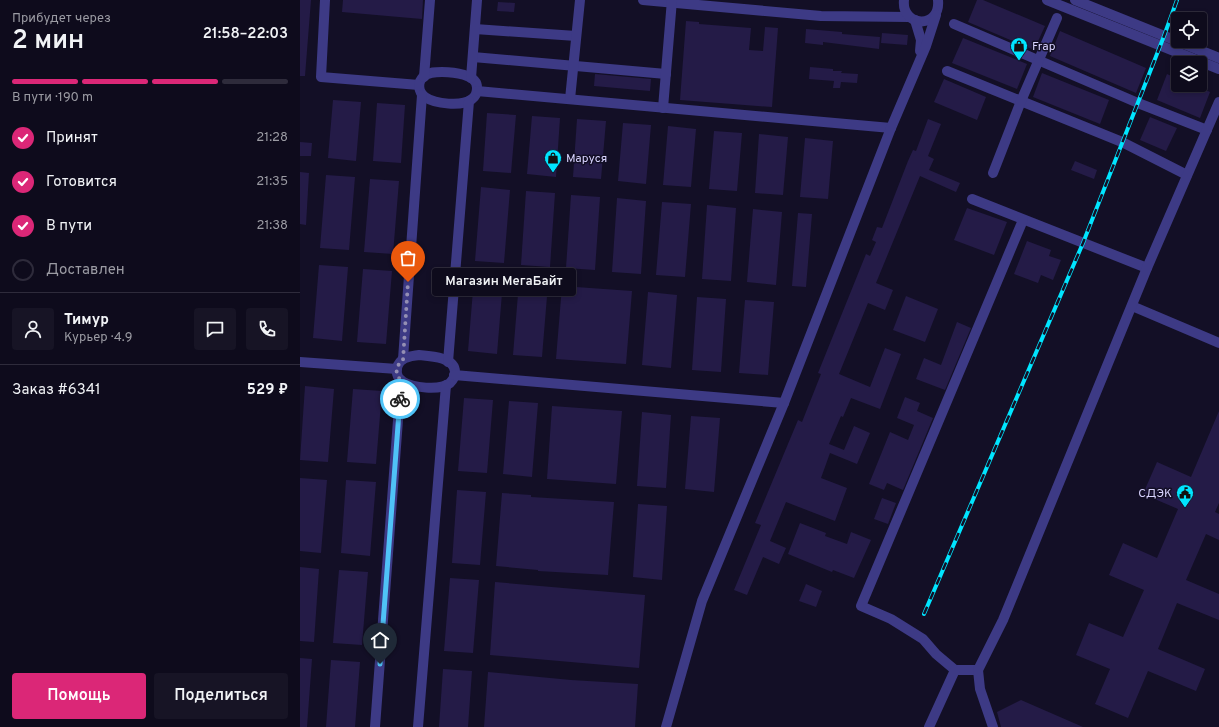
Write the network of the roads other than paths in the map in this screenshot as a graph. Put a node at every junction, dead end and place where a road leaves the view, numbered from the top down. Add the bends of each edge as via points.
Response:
1 (326, 0) edge
2 (430, 0) edge
3 (477, 0) edge
4 (580, 0) edge
5 (643, 0) edge
6 (904, 0) edge
7 (1047, 0) edge
8 (1075, 0) edge
9 (672, 1) edge
10 (939, 5) edge
11 (1057, 18) dead end
12 (912, 19) junction
13 (1119, 23) junction
14 (954, 24) dead end
15 (475, 29) junction
16 (576, 36) junction
17 (473, 57) junction
18 (1219, 58) edge
19 (1039, 60) junction
20 (918, 63) junction
21 (573, 66) junction
22 (1219, 70) edge
23 (947, 71) dead end
24 (666, 74) junction
25 (471, 78) junction
26 (422, 86) junction
27 (477, 91) junction
28 (570, 99) junction
29 (469, 100) junction
30 (1022, 101) junction
31 (1219, 102) edge
32 (663, 108) junction
33 (891, 128) junction
34 (1207, 130) junction
35 (993, 173) dead end
36 (1187, 175) junction
37 (972, 198) dead end
38 (1023, 220) junction
39 (1147, 268) junction
40 (1132, 306) junction
41 (1219, 342) edge
42 (403, 360) junction
43 (300, 362) edge
44 (448, 362) junction
45 (397, 369) junction
46 (454, 375) junction
47 (401, 380) junction
48 (446, 385) junction
49 (784, 403) junction
50 (955, 670) junction
51 (978, 670) junction
52 (375, 727) edge
53 (418, 727) edge
54 (666, 727) edge
55 (929, 727) edge
56 (993, 727) edge

1 - 26 street via 321,77
2 - 26 street
3 - 15 street
4 - 16 street
5 - 9 street
6 - 12 street via 905,12
7 - 13 street
8 - 13 street
9 - 12 street via 821,16
9 - 24 street
10 - 12 street via 926,21
10 - 20 street
11 - 19 street
12 - 20 street via 921,40
13 - 18 street
13 - 22 street
14 - 19 street
15 - 16 street
15 - 17 street
16 - 21 street
17 - 21 street
17 - 25 street
19 - 30 street
19 - 34 street
20 - 33 street
21 - 24 street
21 - 28 street
23 - 30 street
24 - 32 street
25 - 26 street via 454,72 431,73
25 - 27 street via 478,86
26 - 29 street via 428,99 446,103
26 - 42 street
27 - 28 street
27 - 29 street
28 - 32 street
29 - 44 street
30 - 35 street
30 - 36 street via 1122,142
31 - 34 street
32 - 33 street
33 - 49 street
34 - 36 street
36 - 39 street
37 - 38 street
38 - 39 street
38 - 50 street via 861,606 891,619 923,639
39 - 40 street
40 - 41 street
40 - 51 street via 1003,620
42 - 44 street via 408,357 431,356
42 - 45 street
43 - 45 street
44 - 46 street via 455,370
45 - 47 street via 396,373
46 - 48 street
46 - 49 street
47 - 48 street via 424,387
47 - 52 street
48 - 53 street
49 - 54 street via 702,602
50 - 51 street
50 - 55 street
51 - 56 street via 980,689

